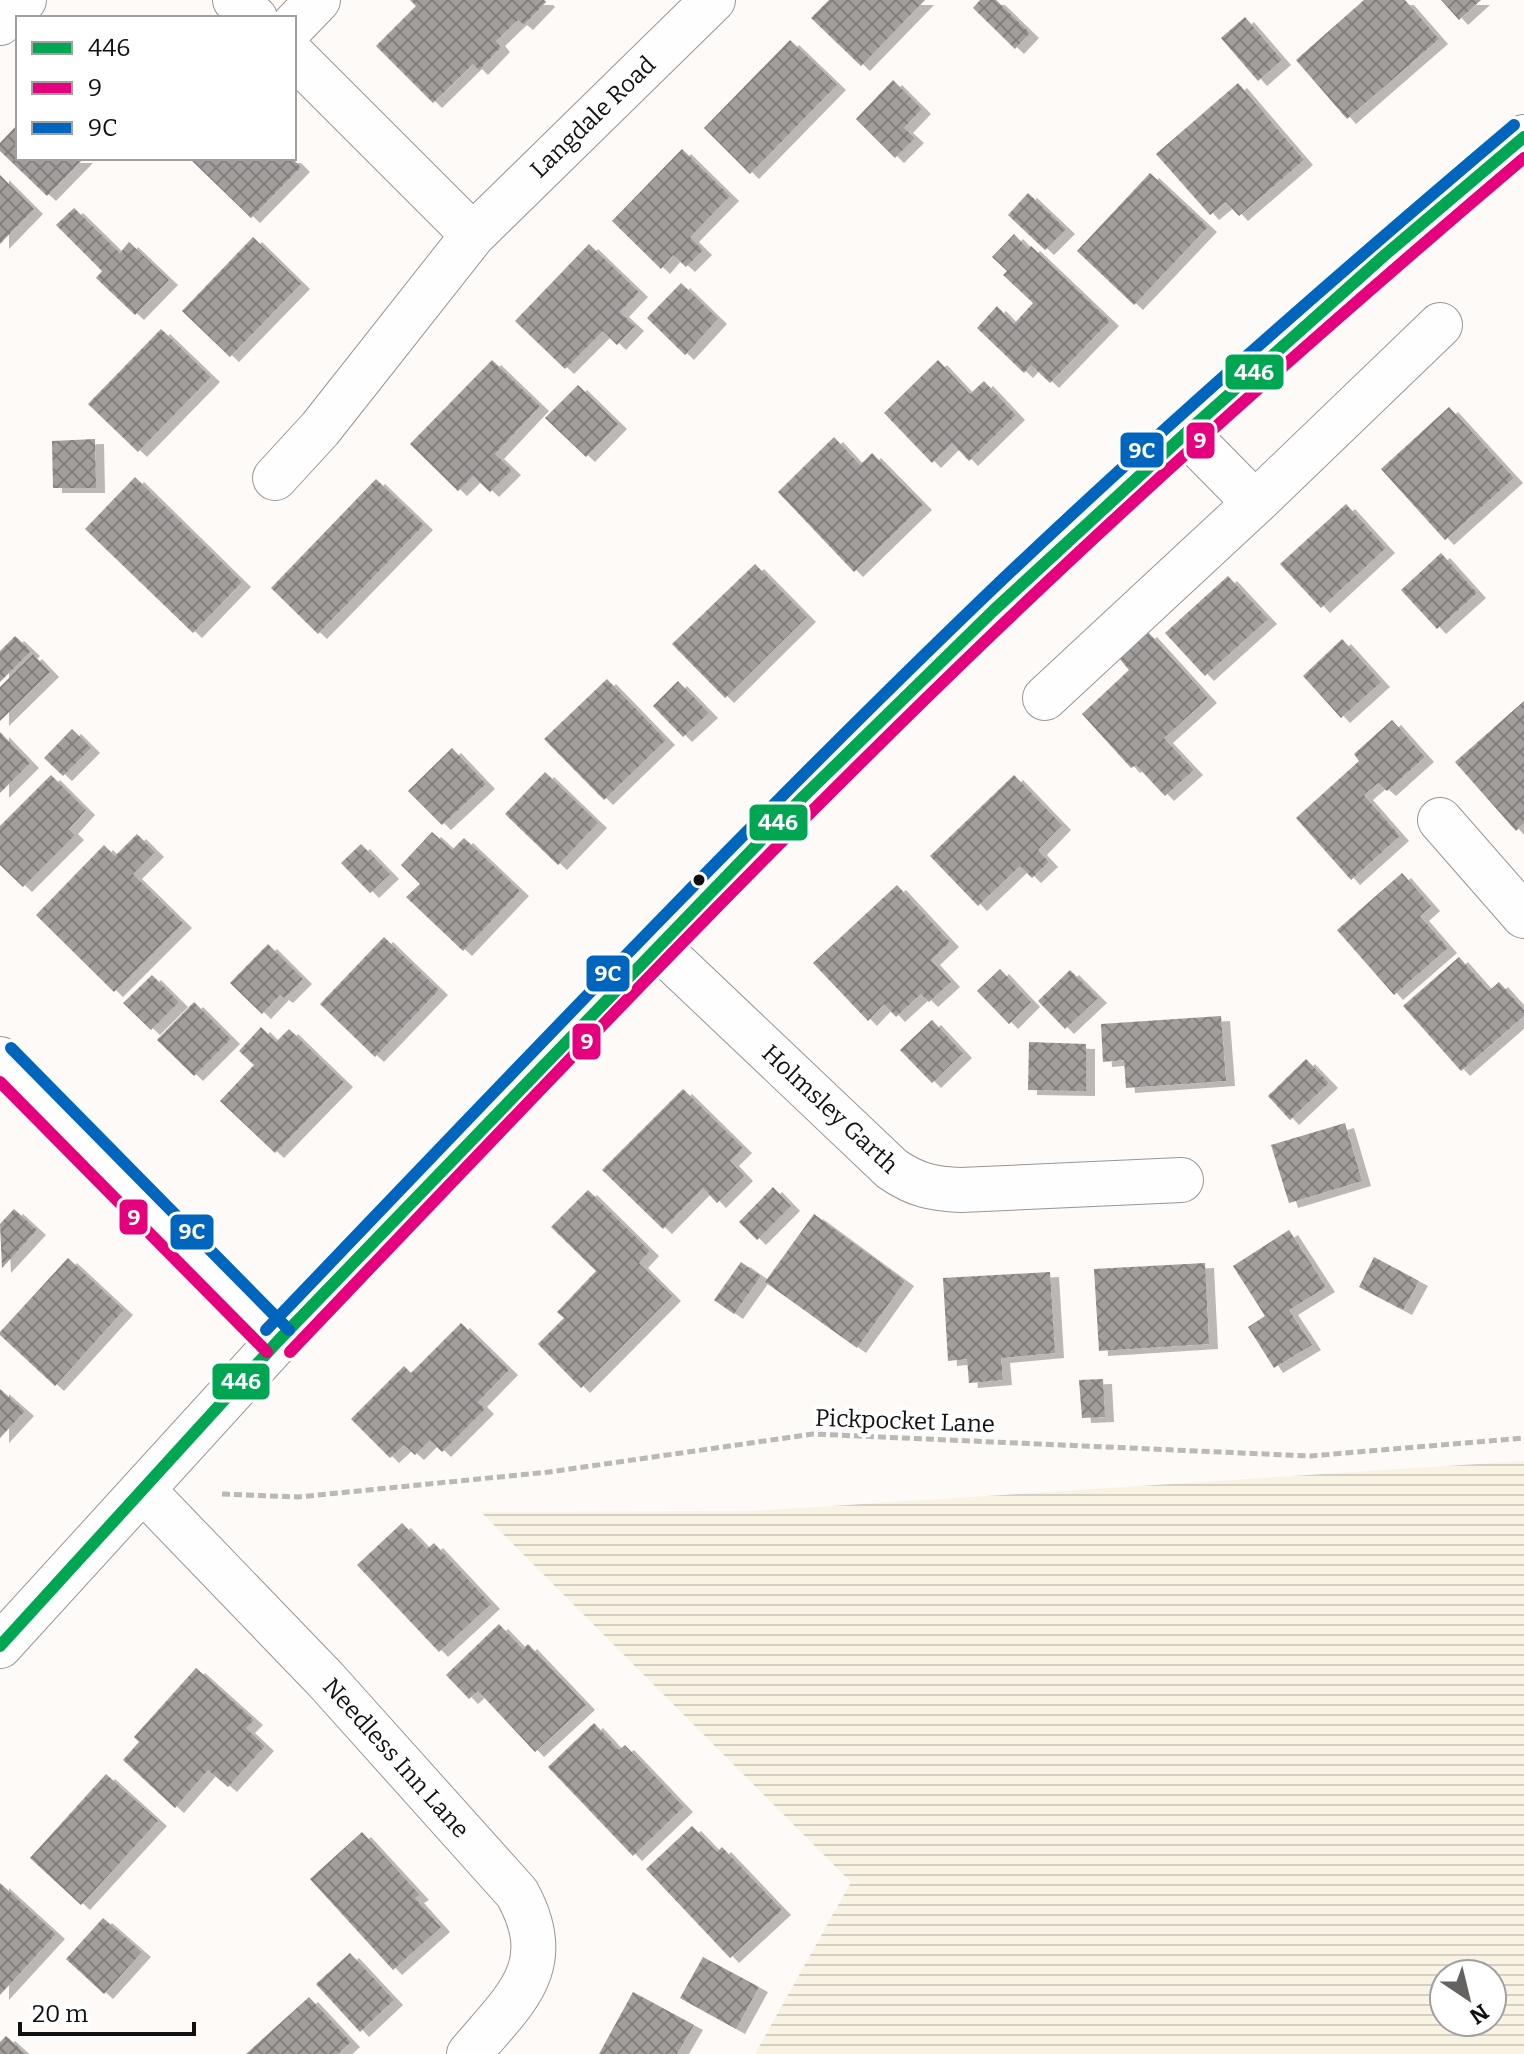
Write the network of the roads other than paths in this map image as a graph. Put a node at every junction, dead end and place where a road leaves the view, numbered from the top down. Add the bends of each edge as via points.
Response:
1 (24, 0) edge
2 (235, 0) edge
3 (318, 0) edge
4 (713, 0) edge
5 (253, 16) edge
6 (0, 23) edge
7 (296, 23) edge
8 (296, 58) edge
9 (1524, 137) edge
10 (473, 235) junction
11 (1440, 325) dead end
12 (1186, 433) junction
13 (275, 478) dead end
14 (1255, 503) junction
15 (1045, 698) dead end
16 (1440, 820) dead end
17 (1524, 916) edge
18 (657, 946) junction
19 (0, 1059) edge
20 (1181, 1180) dead end
21 (278, 1341) junction
22 (144, 1491) junction
23 (0, 1646) edge
24 (469, 2054) edge

1 - 6 street
2 - 5 street
3 - 7 street
4 - 10 street, Langdale Road
8 - 10 street
9 - 12 street
10 - 13 street, Langdale Road
11 - 14 street
12 - 14 street
12 - 18 street via 982,621
14 - 15 street
16 - 17 street
18 - 20 street, Holmsley Garth via 913,1183 961,1190
18 - 21 street
19 - 21 street
21 - 22 street
22 - 23 street
22 - 24 street, Needless Inn Lane via 326,1680 517,1893 532,1929 532,1966 522,1990

